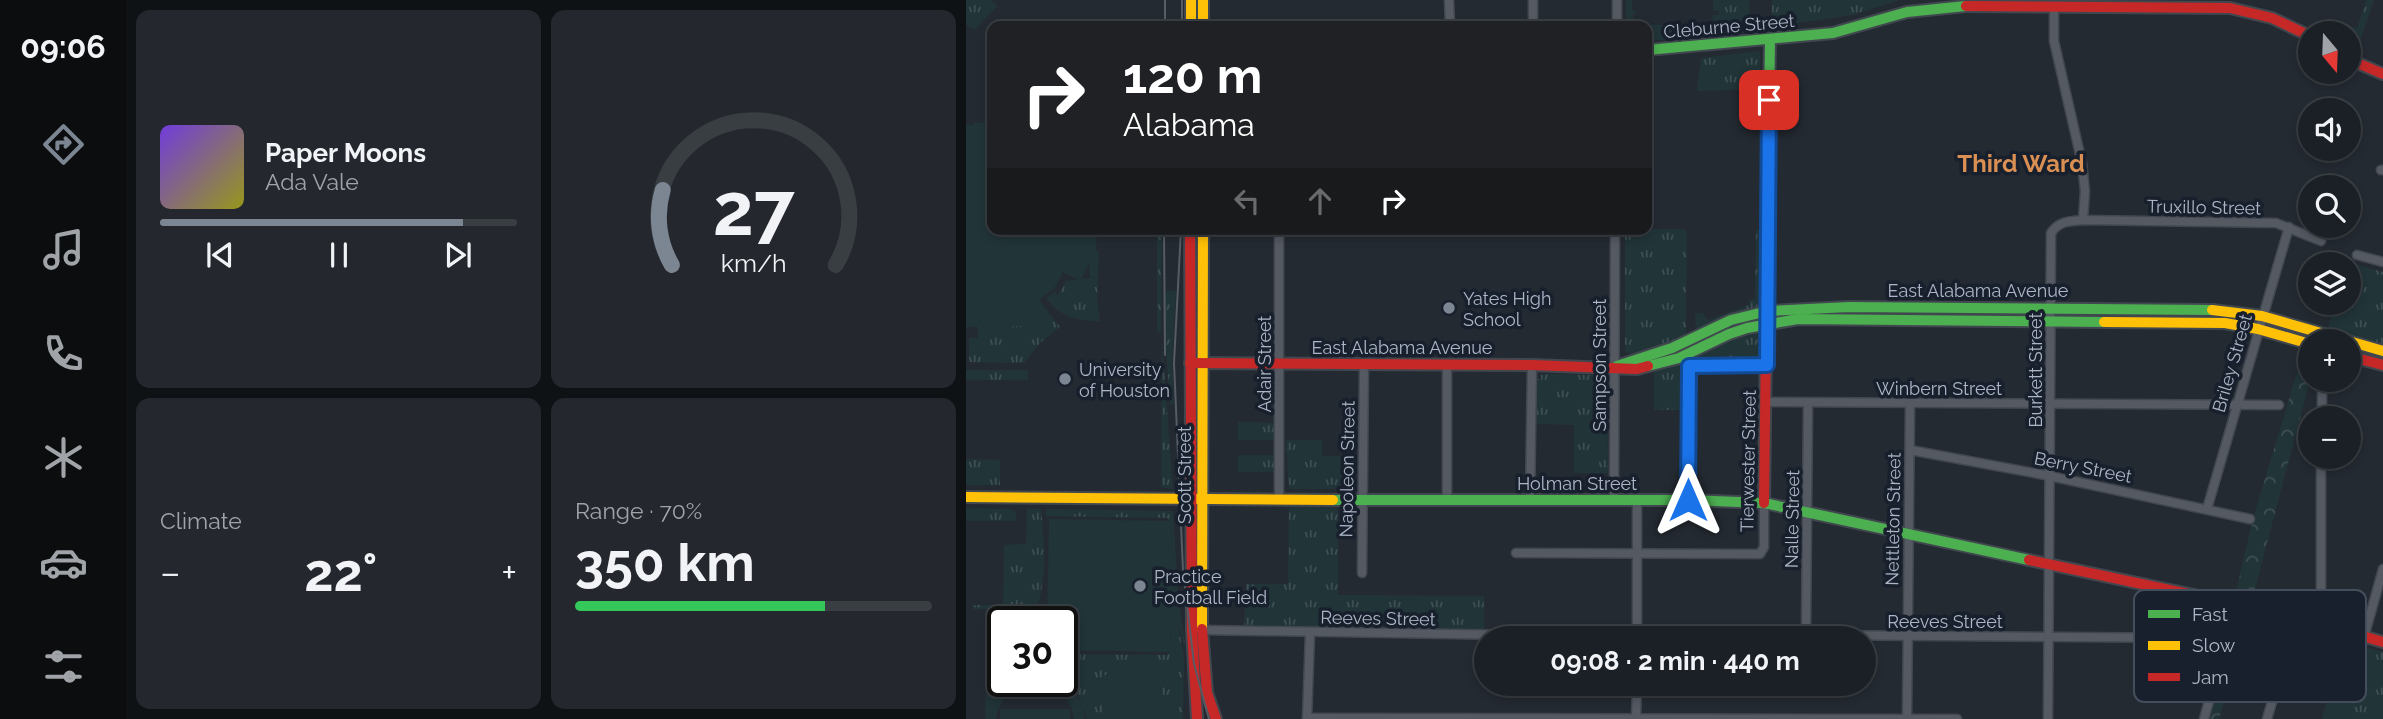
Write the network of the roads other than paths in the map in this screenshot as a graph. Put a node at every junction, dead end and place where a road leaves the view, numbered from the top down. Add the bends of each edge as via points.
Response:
1 (1191, 0) edge
2 (1203, 0) edge
3 (1450, 0) edge
4 (1533, 0) edge
5 (1617, 0) edge
6 (2054, 7) junction
7 (1191, 21) edge
8 (1203, 21) edge
9 (1450, 21) edge
10 (1533, 21) edge
11 (1617, 21) edge
12 (2298, 29) edge
13 (1770, 39) junction
14 (1652, 50) edge
15 (2361, 65) edge
16 (2383, 74) edge
17 (2083, 220) junction
18 (2288, 227) junction
19 (1190, 235) edge
20 (1203, 235) edge
21 (1279, 235) edge
22 (1615, 235) edge
23 (2321, 241) dead end
24 (1190, 252) junction
25 (1203, 252) junction
26 (2361, 256) edge
27 (2383, 262) edge
28 (2051, 308) junction
29 (2156, 309) junction
30 (1768, 311) junction
31 (2262, 316) junction
32 (2050, 322) junction
33 (1768, 323) junction
34 (2156, 323) junction
35 (2258, 329) junction
36 (2299, 329) edge
37 (2298, 341) edge
38 (2361, 346) edge
39 (2383, 351) edge
40 (2361, 359) edge
41 (1190, 363) junction
42 (1202, 363) junction
43 (1280, 364) junction
44 (1364, 364) junction
45 (1532, 365) junction
46 (1767, 365) junction
47 (2383, 365) edge
48 (1447, 366) junction
49 (1614, 367) junction
50 (1767, 402) junction
51 (1808, 403) junction
52 (1910, 403) junction
53 (2050, 404) junction
54 (2236, 405) junction
55 (2279, 405) dead end
56 (1910, 450) junction
57 (2322, 469) edge
58 (2050, 477) junction
59 (966, 496) edge
60 (1279, 498) junction
61 (1195, 499) junction
62 (1362, 499) junction
63 (1447, 500) junction
64 (1614, 500) junction
65 (1637, 500) junction
66 (1688, 500) junction
67 (1530, 501) junction
68 (1764, 503) junction
69 (2207, 509) junction
70 (1809, 513) junction
71 (2250, 519) dead end
72 (1909, 534) junction
73 (1516, 553) dead end
74 (1638, 554) junction
75 (2049, 563) junction
76 (2383, 569) edge
77 (1362, 573) dead end
78 (2170, 590) edge
79 (2321, 590) edge
80 (1637, 626) edge
81 (1806, 626) edge
82 (2366, 630) edge
83 (1202, 631) junction
84 (1310, 633) junction
85 (1474, 636) edge
86 (1876, 636) edge
87 (1907, 637) junction
88 (2048, 638) junction
89 (2366, 638) edge
90 (2134, 639) edge
91 (2383, 642) edge
92 (1637, 696) edge
93 (2209, 702) edge
94 (2272, 702) edge
95 (1307, 718) edge
96 (1389, 718) edge
97 (1197, 719) edge
98 (1216, 719) edge
99 (1636, 719) edge
100 (1907, 719) edge
101 (1957, 719) edge
102 (2048, 719) edge
103 (2204, 719) edge
104 (2267, 719) edge

1 - 7 street
2 - 8 street
3 - 9 street
4 - 10 street
5 - 11 street
6 - 12 street, Cleburne Street via 2230,8 2256,11
6 - 13 street, Cleburne Street via 1928,9 1833,33
6 - 17 street via 2054,41 2082,163
13 - 14 street, Cleburne Street
13 - 30 street, Tierwester Street
15 - 16 street
17 - 18 street, Truxillo Street via 2276,223
17 - 28 street, Burkett Street via 2065,221 2051,233
18 - 23 street, Truxillo Street
18 - 31 street, Briley Street
19 - 24 street, Scott Street
20 - 25 street, Scott Street
21 - 43 street, Adair Street
22 - 49 street, Sampson Street
24 - 25 street
24 - 41 street, Scott Street
25 - 42 street, Scott Street
26 - 27 street
28 - 29 street, East Alabama Avenue
28 - 30 street, East Alabama Avenue
28 - 32 street, Burkett Street
29 - 31 street, East Alabama Avenue
29 - 34 street
30 - 33 street, Tierwester Street
30 - 49 street, East Alabama Avenue via 1731,320 1672,348
31 - 35 street, Briley Street
31 - 36 street, East Alabama Avenue
32 - 33 street, East Alabama Avenue via 1798,319
32 - 34 street, East Alabama Avenue
32 - 53 street, Burkett Street
33 - 46 street, Tierwester Street
33 - 49 street, East Alabama Avenue via 1658,364 1637,369
34 - 35 street, East Alabama Avenue via 2225,323
35 - 37 street, East Alabama Avenue
35 - 54 street, Briley Street
38 - 39 street, East Alabama Avenue
40 - 47 street
41 - 42 street, East Alabama Avenue
41 - 61 street, Scott Street
42 - 43 street, East Alabama Avenue
42 - 61 street, Scott Street
43 - 44 street, East Alabama Avenue
43 - 60 street, Adair Street
44 - 48 street, East Alabama Avenue
44 - 62 street, Napoleon Street
45 - 48 street, East Alabama Avenue
45 - 49 street, East Alabama Avenue
45 - 67 street
46 - 50 street, Tierwester Street
46 - 66 street via 1689,366
48 - 63 street
49 - 64 street, Sampson Street
50 - 51 street, Winbern Street
50 - 68 street, Tierwester Street
51 - 52 street, Winbern Street
51 - 70 street, Nalle Street
52 - 53 street, Winbern Street
52 - 56 street, Nettleton Street
53 - 54 street, Winbern Street
53 - 58 street, Burkett Street
54 - 55 street, Winbern Street
54 - 69 street, Briley Street
56 - 58 street, Berry Street
56 - 72 street, Nettleton Street
57 - 79 street
58 - 69 street, Berry Street
58 - 75 street, Burkett Street
59 - 61 street, Holman Street
60 - 61 street, Holman Street
60 - 62 street, Holman Street
61 - 83 street, Scott Street
61 - 97 street, Scott Street via 1192,649
62 - 63 street, Holman Street
62 - 77 street, Napoleon Street
63 - 67 street, Holman Street
64 - 65 street, Holman Street
64 - 67 street, Holman Street
65 - 66 street, Holman Street
65 - 74 street
66 - 68 street, Holman Street
68 - 70 street, Holman Street
68 - 74 street, Tierwester Street via 1760,554
69 - 71 street, Berry Street
70 - 72 street, Holman Street
70 - 81 street, Nalle Street
72 - 75 street, Holman Street
72 - 87 street, Nettleton Street
73 - 74 street
74 - 80 street
75 - 78 street, Holman Street
75 - 88 street, Burkett Street
76 - 82 street
83 - 84 street, Reeves Street
83 - 98 street, Scott Street via 1203,663
84 - 85 street, Reeves Street
84 - 95 street
86 - 87 street, Reeves Street
87 - 88 street, Reeves Street
87 - 100 street, Nettleton Street
88 - 90 street, Reeves Street
88 - 102 street, Burkett Street
89 - 91 street, Holman Street
92 - 99 street
93 - 103 street
94 - 104 street
95 - 96 street
96 - 99 street
99 - 100 street
100 - 101 street

